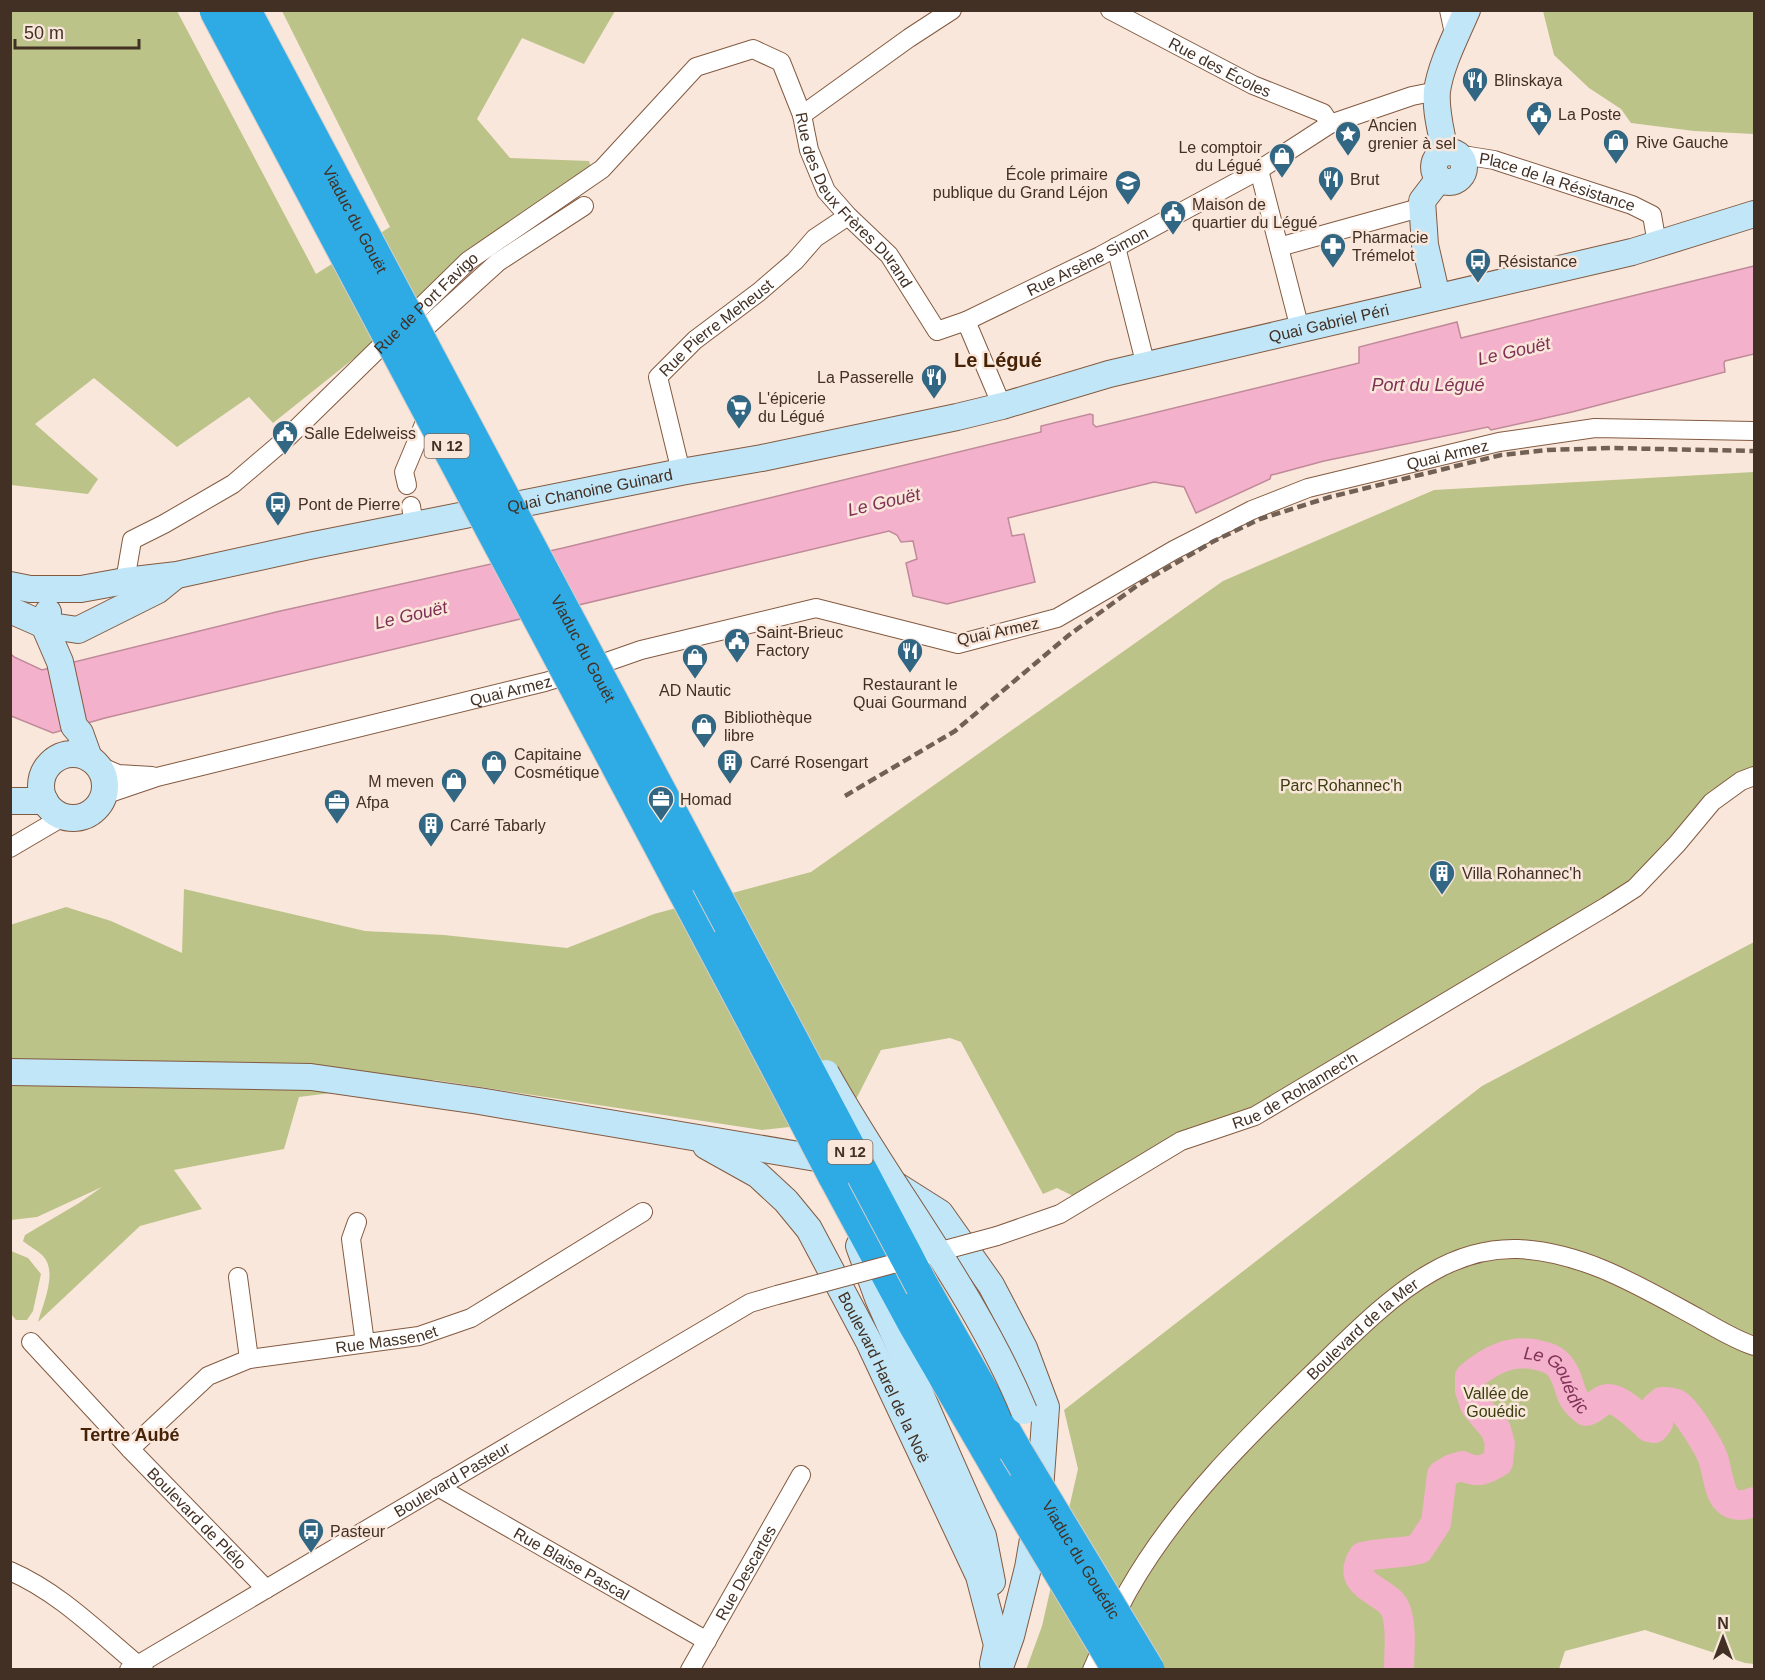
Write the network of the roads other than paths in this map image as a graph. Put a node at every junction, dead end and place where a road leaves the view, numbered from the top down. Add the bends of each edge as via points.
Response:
1 (216, 10) edge
2 (244, 10) edge
3 (952, 10) edge
4 (1110, 10) edge
5 (1449, 10) edge
6 (1467, 10) edge
7 (1455, 38) junction
8 (753, 49) joint
9 (1437, 91) junction
10 (802, 115) junction
11 (1330, 124) junction
12 (1454, 156) junction
13 (1259, 170) junction
14 (584, 206) dead end
15 (1423, 207) junction
16 (1755, 214) edge
17 (848, 216) junction
18 (1657, 244) junction
19 (1116, 247) junction
20 (1279, 247) junction
21 (1437, 297) junction
22 (966, 321) junction
23 (1300, 329) junction
24 (1146, 366) junction
25 (1002, 406) junction
26 (1755, 431) edge
27 (681, 472) junction
28 (407, 486) dead end
29 (177, 575) junction
30 (125, 581) junction
31 (10, 585) edge
32 (55, 589) junction
33 (81, 589) junction
34 (10, 610) edge
35 (61, 628) junction
36 (74, 726) junction
37 (93, 762) junction
38 (1755, 776) edge
39 (157, 777) junction
40 (10, 786) edge
41 (50, 789) junction
42 (104, 795) junction
43 (10, 801) edge
44 (10, 848) edge
45 (730, 924) junction
46 (10, 1072) edge
47 (690, 1137) junction
48 (643, 1212) dead end
49 (357, 1222) dead end
50 (238, 1276) dead end
51 (899, 1292) junction
52 (777, 1295) joint
53 (31, 1342) dead end
54 (365, 1343) junction
55 (1755, 1346) edge
56 (249, 1359) junction
57 (130, 1449) junction
58 (801, 1475) dead end
59 (438, 1487) junction
60 (10, 1571) edge
61 (266, 1589) junction
62 (707, 1641) junction
63 (1000, 1655) edge
64 (137, 1668) edge
65 (690, 1670) edge
66 (1092, 1670) edge
67 (1119, 1670) edge
68 (1148, 1670) edge

1 - 51 highway, Viaduc du Gouët / N 12, bridge
2 - 45 highway, Viaduc du Gouët / N 12, bridge
3 - 10 street
4 - 11 street, Rue des Écoles via 1253,85 1323,113
5 - 7 street
6 - 7 main road
7 - 9 main road
8 - 10 street, Rue des Deux Frères Durand via 781,62
8 - 30 street, Rue de Port Favigo via 696,67 602,169 468,261 288,437 232,484 132,540
9 - 11 street, Rue Arsène Simon
9 - 12 main road via 1437,113
10 - 17 street, Rue des Deux Frères Durand via 809,150 826,191
11 - 13 street, Rue Arsène Simon
12 - 15 main road via 1437,158 1434,168 1441,180 1422,201
12 - 18 street, Place de la Résistance via 1494,160 1632,205 1652,215
13 - 19 street, Rue Arsène Simon
13 - 20 street
14 - 28 street via 498,262 424,329 430,408 404,472
15 - 20 street
15 - 21 main road via 1425,245
16 - 18 main road, Quai Gabriel Péri
17 - 22 street, Rue des Deux Frères Durand via 889,255 937,331
17 - 27 street, Rue Pierre Meheust via 815,238 795,261 695,340 658,377
18 - 21 main road, Quai Gabriel Péri
19 - 22 street, Rue Arsène Simon
19 - 24 street
20 - 23 street
21 - 23 main road, Quai Gabriel Péri
22 - 25 street
23 - 24 main road, Quai Gabriel Péri
24 - 25 main road, Quai Gabriel Péri
25 - 27 main road, Quai Chanoine Guinard
26 - 39 street, Quai Armez via 1595,428 1499,442 1308,488 1242,514 1057,618 958,644 816,608 641,650 545,682
27 - 29 main road, Quai Chanoine Guinard via 413,516 298,548
29 - 30 main road, Quai Chanoine Guinard
29 - 35 main road, Quai Chanoine Guinard via 158,590
30 - 33 main road, Quai Chanoine Guinard
31 - 32 main road, Quai Chanoine Guinard
32 - 33 main road, Quai Chanoine Guinard
32 - 35 main road
33 - 35 main road
34 - 35 main road
35 - 36 main road via 60,662
36 - 37 main road
36 - 41 main road via 66,735
37 - 39 street, Quai Armez via 118,774
37 - 41 main road via 70,754
37 - 42 main road via 105,779
38 - 52 street, Rue de Rohannec'h, bridge via 1712,802 1635,888 1255,1116 1180,1142 1060,1214 997,1236
39 - 42 street, Quai Armez
40 - 41 main road
41 - 42 main road via 68,818 94,811
41 - 43 main road
41 - 44 street via 56,821
45 - 51 highway, Viaduc du Gouët / N 12, bridge
45 - 63 main road, bridge via 792,1012 837,1092 983,1326 1023,1411 1028,1430 1028,1459
46 - 47 main road via 311,1077
47 - 63 main road, Boulevard Harel de la Noë via 758,1175 809,1229 869,1342 979,1576
47 - 63 main road via 849,1163 895,1184 940,1213 991,1284 1024,1348 1046,1407 1039,1504 1028,1568
48 - 54 street, Rue Massenet via 471,1318 419,1336
49 - 54 street via 351,1239
50 - 56 street
51 - 63 main road via 983,1536
51 - 67 highway, Viaduc du Gouédic / N 12, bridge
51 - 68 highway, Viaduc du Gouédic / N 12, bridge via 1015,1450
52 - 59 street, Boulevard Pasteur via 750,1303
53 - 57 street, Boulevard de Plélo
54 - 56 street, Rue Massenet
55 - 66 street, Boulevard de la Mer via 1590,1263 1553,1253 1518,1250 1487,1251 1456,1259 1407,1288 1250,1433 1156,1548 1128,1592
56 - 57 street, Rue Massenet via 208,1376
57 - 61 street, Boulevard de Plélo
58 - 62 street, Rue Descartes
59 - 61 street, Boulevard Pasteur
59 - 62 street, Rue Blaise Pascal
60 - 64 street via 64,1603
61 - 64 street, Boulevard Pasteur
62 - 65 street, Rue Descartes

